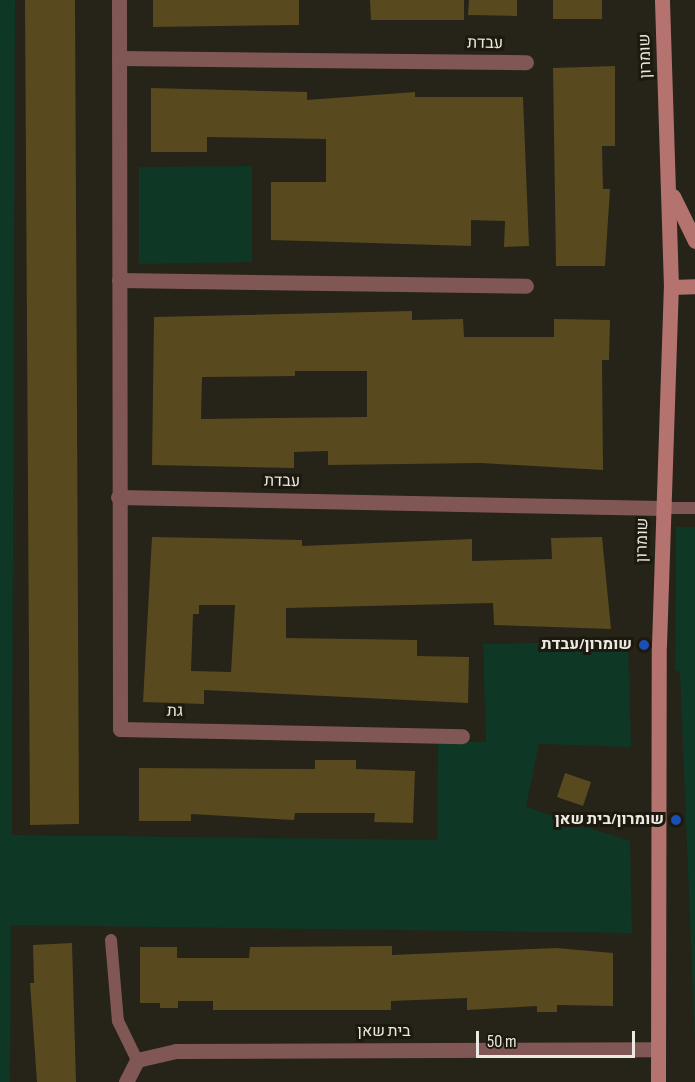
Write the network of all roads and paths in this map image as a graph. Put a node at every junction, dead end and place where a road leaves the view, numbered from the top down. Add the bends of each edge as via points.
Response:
1 (119, 0) edge
2 (662, 0) edge
3 (119, 58) junction
4 (526, 63) dead end
5 (668, 184) junction
6 (695, 241) edge
7 (119, 280) junction
8 (526, 286) dead end
9 (695, 286) edge
10 (671, 287) junction
11 (118, 497) junction
12 (662, 508) junction
13 (695, 508) edge
14 (462, 736) dead end
15 (111, 940) dead end
16 (658, 1049) junction
17 (137, 1060) junction
18 (126, 1082) edge
19 (658, 1082) edge

1 - 3 street
2 - 5 street, שומרון
3 - 4 street, עבדת
3 - 7 street
5 - 6 street
5 - 10 street, שומרון
7 - 8 street
7 - 11 street
9 - 10 street
10 - 12 street, שומרון
11 - 12 street, עבדת
11 - 14 street, גת via 120,729
12 - 13 lane
12 - 16 street, שומרון
15 - 17 lane via 118,1021
16 - 17 street, בית שאן via 176,1051
16 - 19 street, שומרון
17 - 18 street

